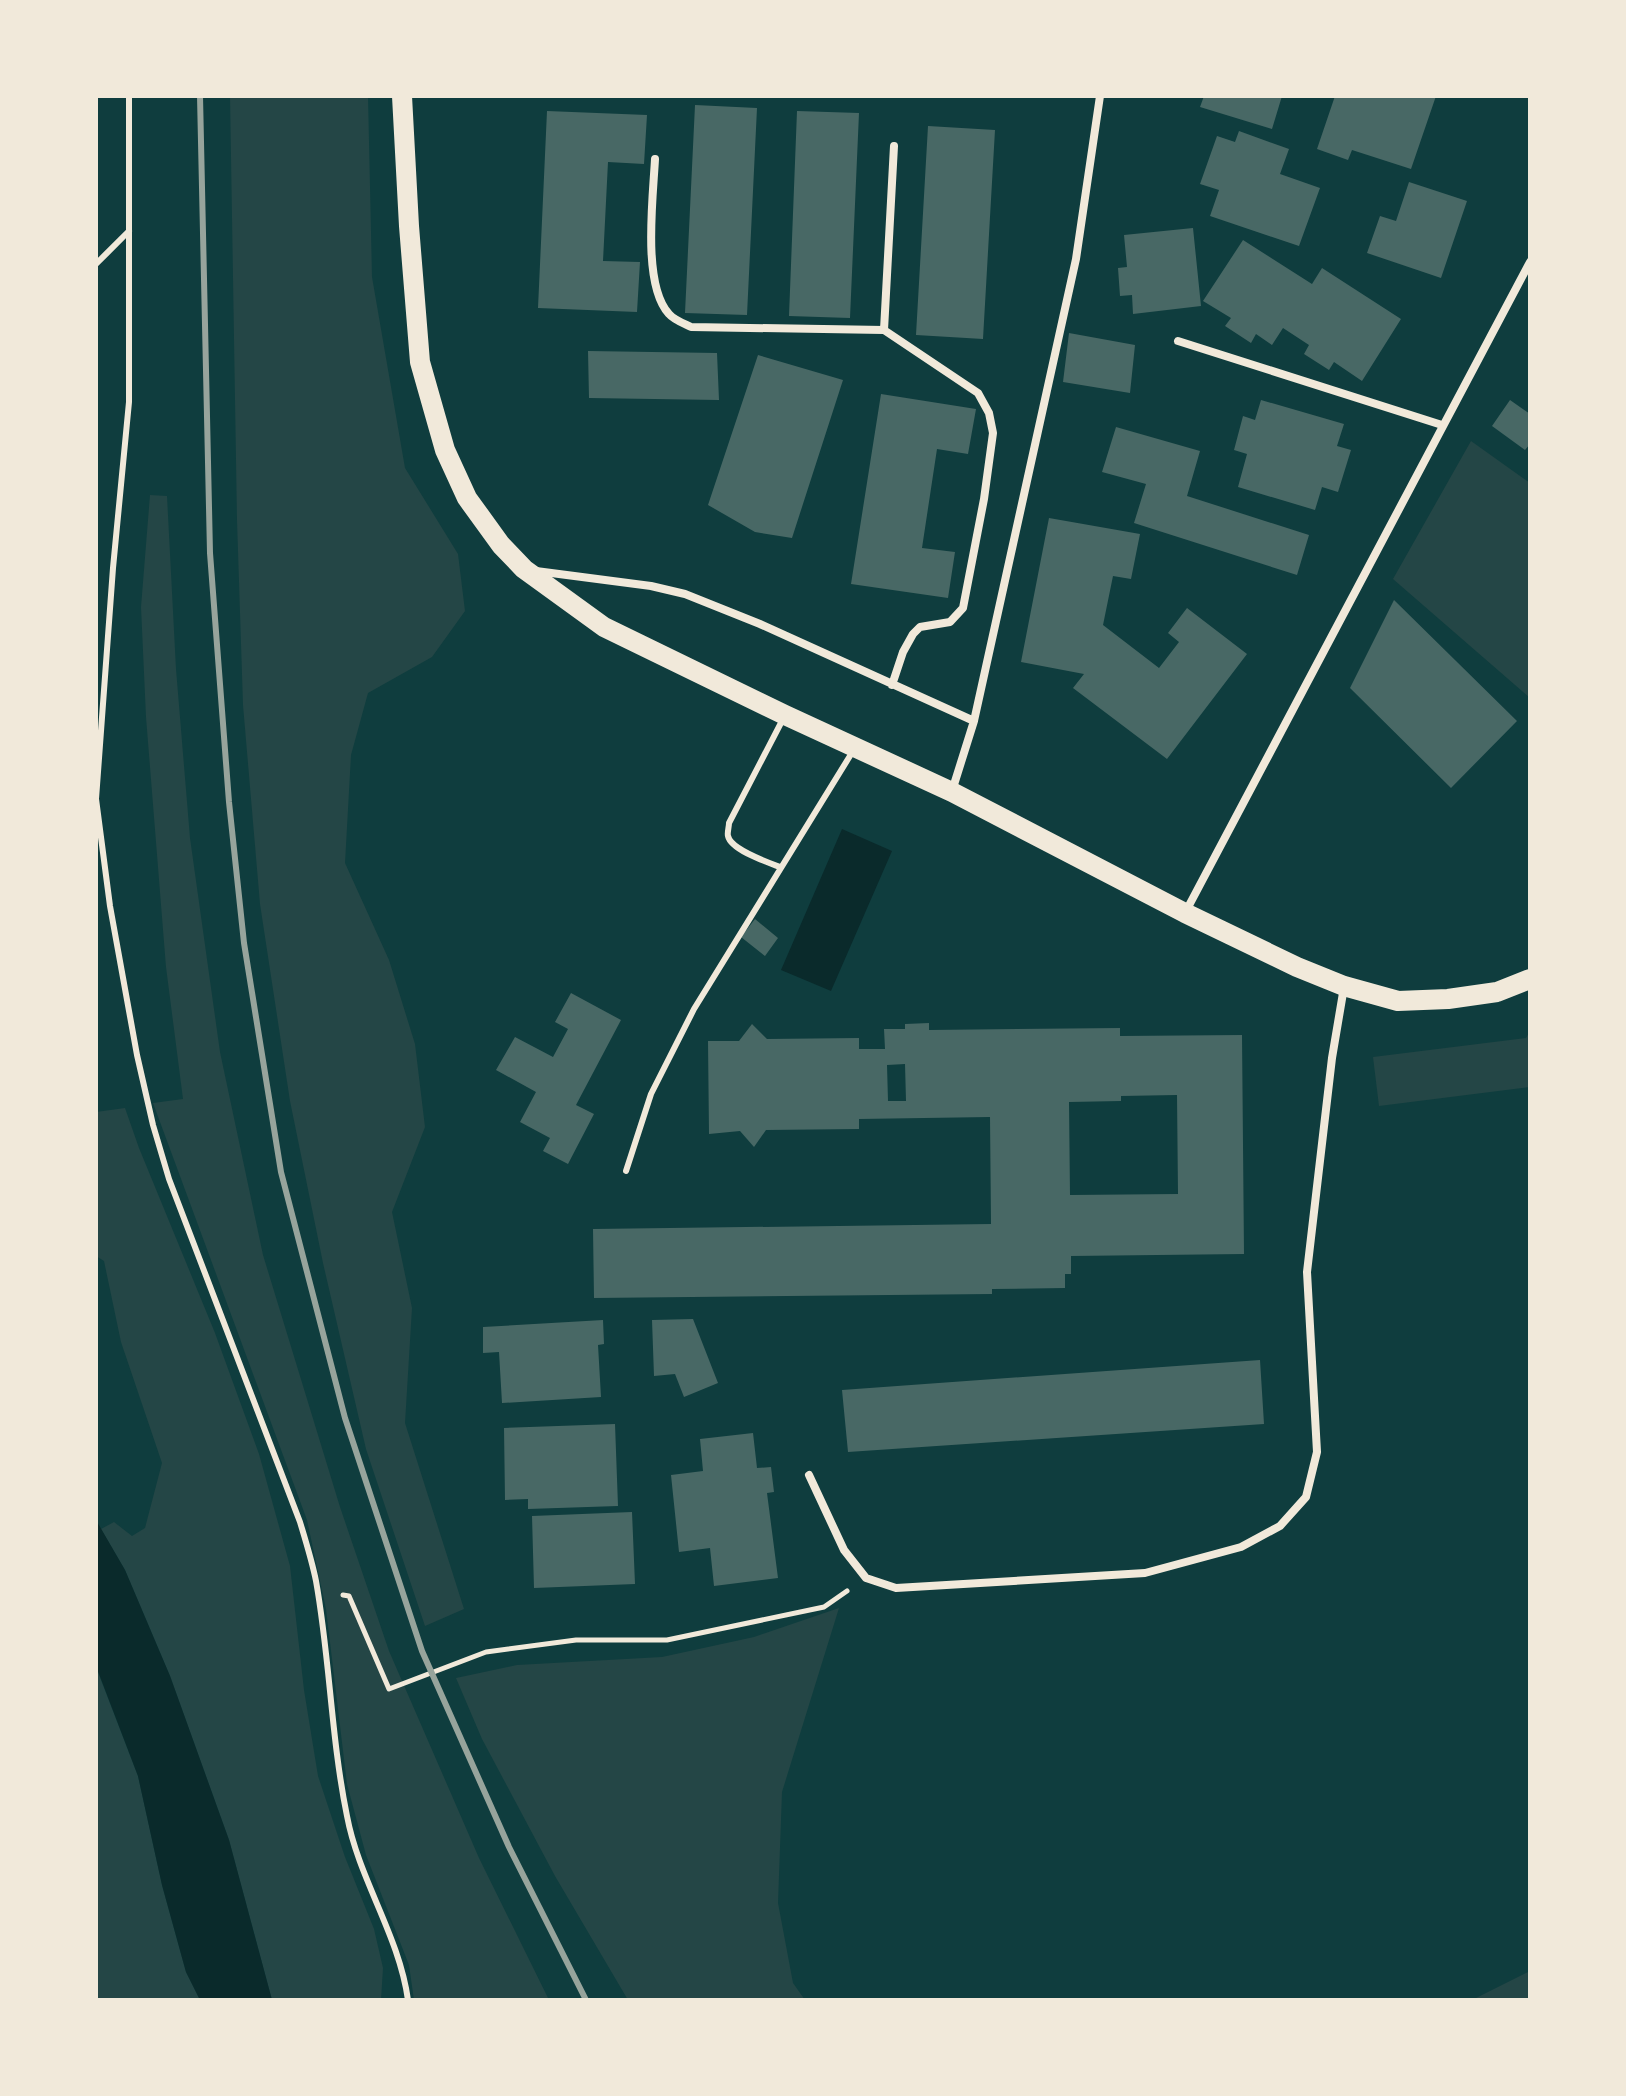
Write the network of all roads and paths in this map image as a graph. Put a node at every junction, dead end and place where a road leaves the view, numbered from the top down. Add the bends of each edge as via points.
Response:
1 (129, 96) edge
2 (402, 96) edge
3 (1100, 96) edge
4 (894, 146) dead end
5 (655, 159) dead end
6 (129, 231) junction
7 (1530, 262) edge
8 (96, 264) edge
9 (884, 330) junction
10 (1178, 341) dead end
11 (1442, 425) junction
12 (524, 569) junction
13 (892, 685) junction
14 (785, 715) junction
15 (974, 721) junction
16 (855, 748) junction
17 (952, 792) junction
18 (96, 799) edge
19 (780, 867) junction
20 (1185, 913) junction
21 (1530, 979) edge
22 (1344, 986) junction
23 (626, 1171) dead end
24 (809, 1475) dead end
25 (866, 1578) junction
26 (349, 1596) dead end
27 (408, 2000) edge

1 - 6 lane
2 - 12 main road via 420,362 445,450 467,498
3 - 15 street via 1076,259
4 - 9 street
5 - 9 street via 651,260 670,315 691,327
6 - 8 lane
6 - 18 lane via 129,402
7 - 11 street
9 - 13 street via 978,393 993,433 963,608 950,622 920,627 913,634
10 - 11 street
11 - 20 street
12 - 13 street via 685,594
12 - 14 main road via 604,627
13 - 15 street
14 - 16 main road
14 - 19 lane via 727,835 745,852
15 - 17 street
16 - 17 main road
16 - 19 lane
17 - 20 main road
18 - 27 lane via 110,906 153,1125 300,1522 316,1579 347,1819 404,1974
19 - 23 lane via 694,1009 651,1094
20 - 22 main road
21 - 22 main road via 1497,992 1398,1001
22 - 25 street via 1307,1272 1317,1452 1306,1497 1280,1526 1241,1547 1145,1573 896,1588
24 - 25 street via 844,1550
25 - 26 path via 824,1607 667,1640 576,1640 486,1652 389,1689

